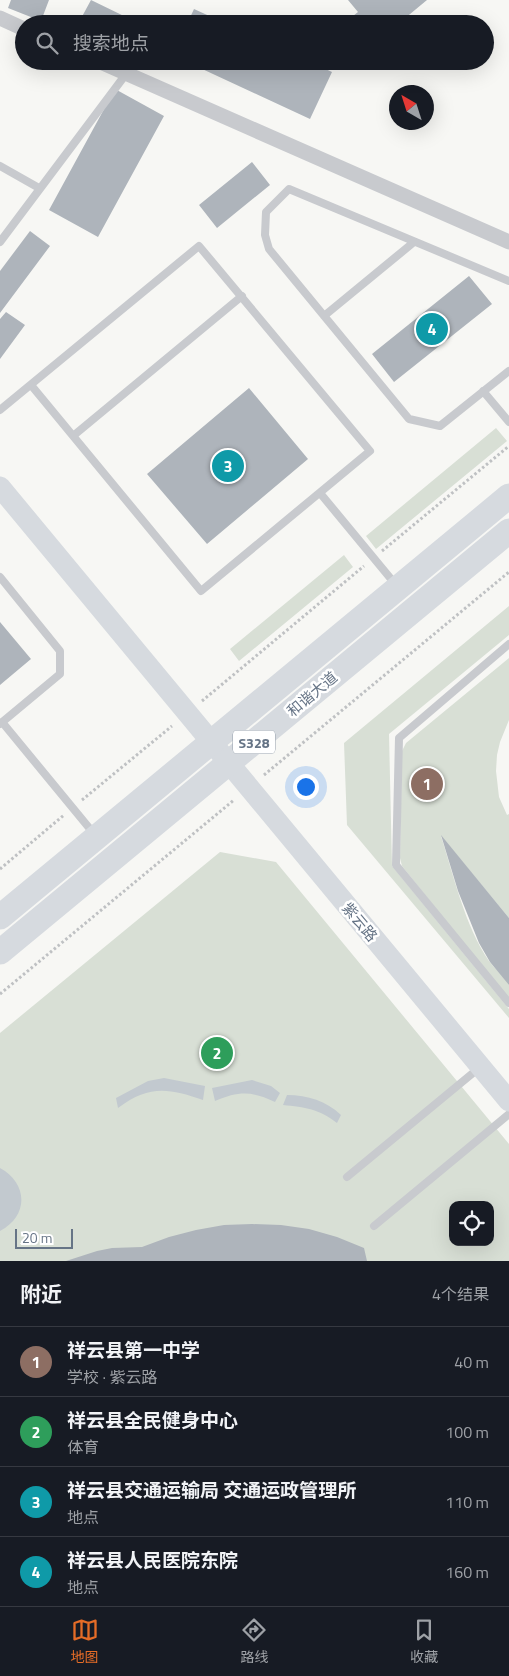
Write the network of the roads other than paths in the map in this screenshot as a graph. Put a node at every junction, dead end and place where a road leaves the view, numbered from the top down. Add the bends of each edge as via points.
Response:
1 (0, 18) edge
2 (15, 24) edge
3 (117, 70) edge
4 (126, 74) junction
5 (0, 166) edge
6 (40, 188) junction
7 (0, 242) edge
8 (414, 242) junction
9 (509, 242) edge
10 (509, 281) edge
11 (242, 296) junction
12 (324, 316) junction
13 (509, 371) edge
14 (31, 385) junction
15 (483, 391) junction
16 (0, 410) edge
17 (509, 422) edge
18 (73, 436) junction
19 (0, 487) edge
20 (320, 492) junction
21 (509, 496) edge
22 (509, 531) edge
23 (0, 577) edge
24 (398, 588) junction
25 (509, 644) edge
26 (1, 723) edge
27 (212, 742) junction
28 (229, 763) junction
29 (97, 837) junction
30 (0, 917) edge
31 (0, 952) edge
32 (509, 1003) edge
33 (480, 1066) junction
34 (509, 1101) edge
35 (509, 1114) edge
36 (347, 1177) dead end
37 (374, 1226) dead end

1 - 2 street
3 - 4 street
4 - 6 lane
4 - 9 street
5 - 6 lane
6 - 7 lane
8 - 10 lane
8 - 12 lane
8 - 12 lane via 288,189 266,212 265,235 269,249
11 - 14 lane via 199,246
11 - 18 lane
11 - 20 lane via 370,451
12 - 15 lane via 409,419 440,426
13 - 15 lane
14 - 16 lane
14 - 18 lane
15 - 17 lane
18 - 20 lane via 201,590
19 - 27 street, 紫云路
20 - 24 lane
21 - 24 main road, 和谐大道 / S328
22 - 28 main road, 和谐大道 / S328
23 - 26 lane via 60,651 60,674
24 - 27 main road, 和谐大道 / S328
25 - 32 lane via 399,738 396,865
26 - 29 lane
27 - 28 street, 紫云路
27 - 29 main road, 和谐大道 / S328
28 - 31 main road, 和谐大道 / S328
28 - 33 street, 紫云路
29 - 30 main road, 和谐大道 / S328
33 - 34 street, 紫云路
33 - 36 lane
35 - 37 lane

